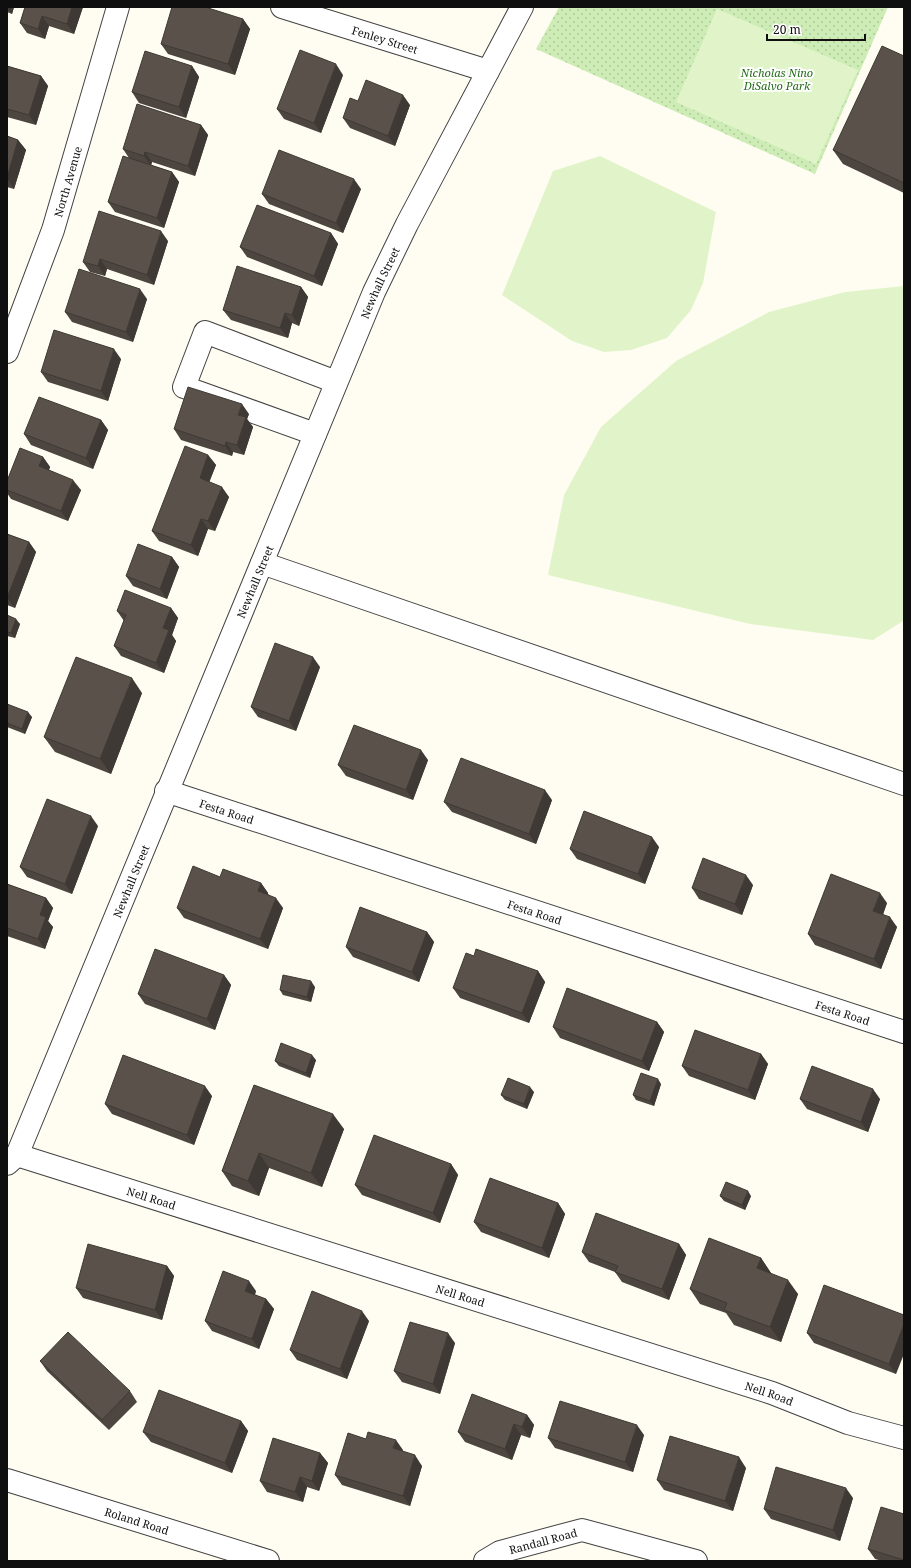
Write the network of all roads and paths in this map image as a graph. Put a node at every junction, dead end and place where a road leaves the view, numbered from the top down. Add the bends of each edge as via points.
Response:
1 (118, 7) edge
2 (282, 7) edge
3 (522, 7) edge
4 (488, 71) junction
5 (7, 352) edge
6 (336, 382) junction
7 (315, 434) junction
8 (262, 563) junction
9 (904, 784) edge
10 (166, 791) junction
11 (904, 1032) edge
12 (12, 1160) edge
13 (904, 1438) edge
14 (7, 1480) edge
15 (268, 1561) edge
16 (485, 1561) edge
17 (696, 1561) edge

1 - 5 street, North Avenue via 53,230
2 - 4 street, Fenley Street
3 - 4 street, Newhall Street
4 - 6 street, Newhall Street via 407,224 374,292
6 - 7 street, Newhall Street
6 - 7 street via 205,332 184,387
7 - 8 street, Newhall Street
8 - 9 street
8 - 10 street, Newhall Street
10 - 11 street, Festa Road
10 - 12 street, Newhall Street
12 - 13 street, Nell Road via 772,1393 848,1422
14 - 15 street, Roland Road
16 - 17 street, Randall Road via 500,1552 582,1530

